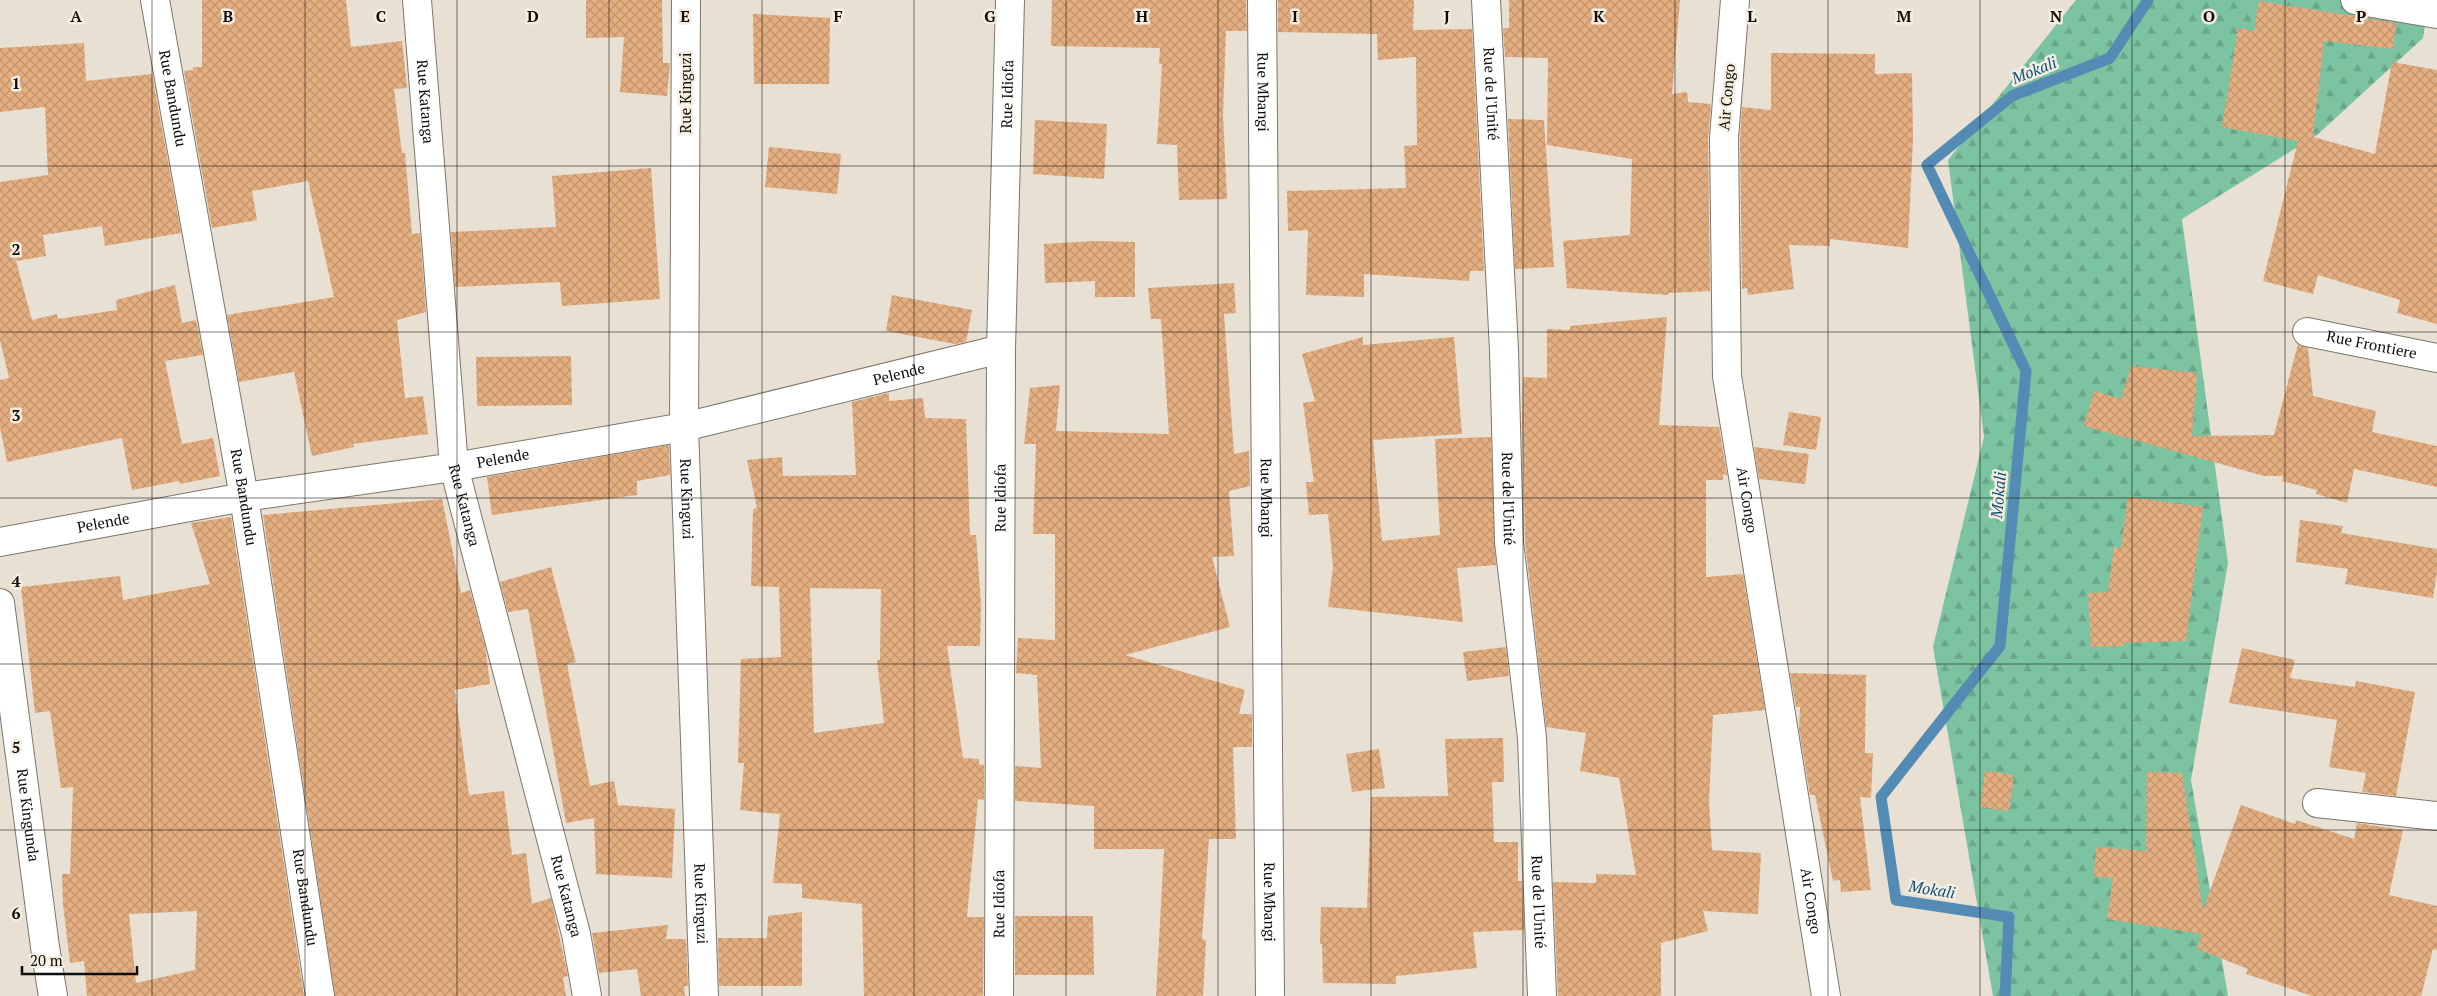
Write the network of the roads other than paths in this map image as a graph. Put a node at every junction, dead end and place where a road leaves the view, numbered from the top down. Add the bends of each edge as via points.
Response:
1 (155, 0) edge
2 (416, 0) edge
3 (686, 0) edge
4 (1010, 0) edge
5 (1262, 0) edge
6 (1486, 0) edge
7 (1735, 0) edge
8 (2355, 0) edge
9 (2437, 14) edge
10 (2306, 332) dead end
11 (1000, 349) junction
12 (2437, 358) edge
13 (684, 427) junction
14 (454, 466) junction
15 (244, 497) junction
16 (0, 542) edge
17 (0, 603) edge
18 (2316, 802) dead end
19 (2437, 816) edge
20 (53, 996) edge
21 (320, 996) edge
22 (586, 996) edge
23 (704, 996) edge
24 (999, 996) edge
25 (1270, 996) edge
26 (1542, 996) edge
27 (1826, 996) edge

1 - 15 street, Rue Bandundu
2 - 14 street, Rue Katanga
3 - 13 street, Rue Kinguzi
4 - 11 street, Rue Idiofa
5 - 25 street, Rue Mbangi
6 - 26 street, Rue de l'Unité via 1504,350 1509,542 1532,738
7 - 27 street, Air Congo via 1724,138 1727,376
8 - 9 street
10 - 12 street, Rue Frontiere
11 - 13 street, Pelende
11 - 24 street, Rue Idiofa
13 - 14 street, Pelende
13 - 23 street, Rue Kinguzi
14 - 15 street, Pelende
14 - 22 street, Rue Katanga via 576,934
15 - 16 street, Pelende
15 - 21 street, Rue Bandundu
17 - 20 street, Rue Kingunda
18 - 19 street

